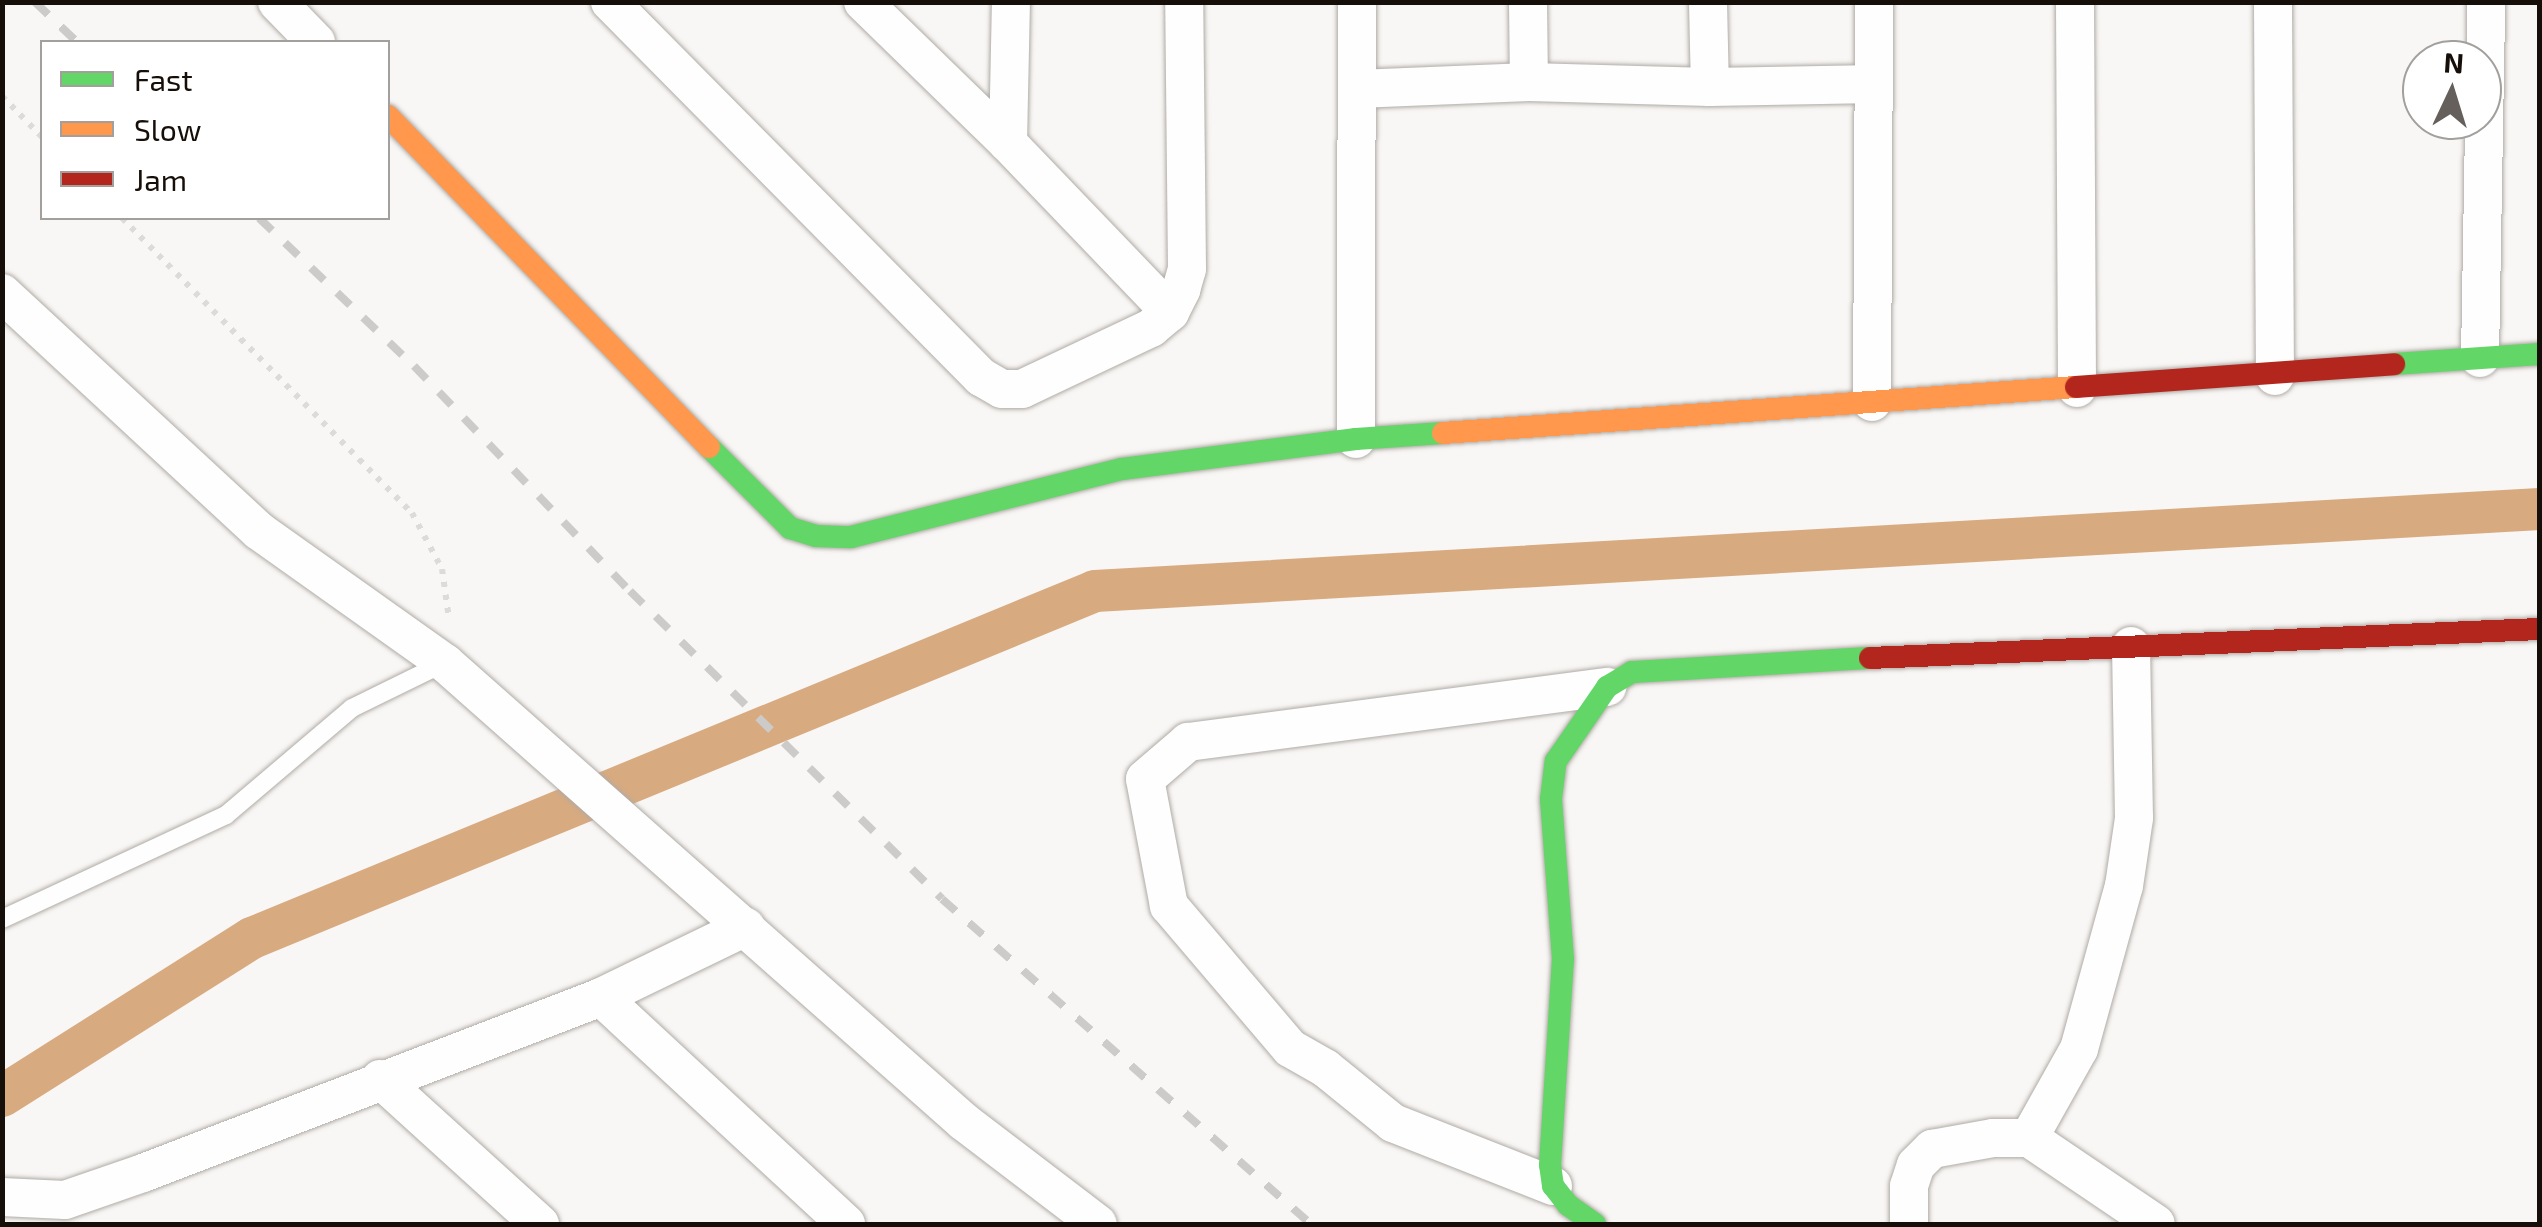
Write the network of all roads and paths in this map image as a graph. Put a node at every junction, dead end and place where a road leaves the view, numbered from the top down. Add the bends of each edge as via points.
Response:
1 (277, 2) edge
2 (610, 2) edge
3 (863, 2) edge
4 (1011, 2) edge
5 (1184, 2) edge
6 (1357, 2) edge
7 (1528, 2) edge
8 (1708, 2) edge
9 (1874, 2) edge
10 (2076, 2) edge
11 (2274, 2) edge
12 (2486, 2) edge
13 (314, 40) edge
14 (1530, 82) junction
15 (1874, 84) junction
16 (1710, 86) junction
17 (1357, 89) junction
18 (2, 96) edge
19 (390, 118) edge
20 (40, 135) edge
21 (1008, 143) junction
22 (124, 220) edge
23 (2, 293) edge
24 (1170, 312) junction
25 (2540, 354) edge
26 (2480, 358) junction
27 (2275, 376) junction
28 (2077, 388) junction
29 (1872, 402) junction
30 (1356, 440) junction
31 (2540, 629) edge
32 (2131, 646) junction
33 (444, 663) junction
34 (1607, 686) junction
35 (2, 919) edge
36 (746, 927) junction
37 (601, 997) junction
38 (380, 1079) junction
39 (2029, 1138) junction
40 (1553, 1186) junction
41 (2, 1196) edge
42 (540, 1224) edge
43 (846, 1224) edge
44 (1098, 1224) edge
45 (1595, 1224) edge
46 (1909, 1224) edge
47 (2156, 1224) edge

1 - 13 street
2 - 24 street via 980,377 1002,389 1022,389 1152,328
3 - 21 street
4 - 21 street
5 - 24 street via 1187,269
6 - 17 street
7 - 14 street
8 - 16 street
9 - 15 street
10 - 28 street
11 - 27 street
12 - 26 street
14 - 16 street
14 - 17 street
15 - 16 street
15 - 29 street
17 - 30 street
18 - 20 path
19 - 30 street via 790,528 850,537 1122,469
21 - 24 street
22 - 33 path via 412,513 442,569 450,610
23 - 33 street via 259,531
25 - 26 street
26 - 27 street
27 - 28 street
28 - 29 street
29 - 30 street
31 - 32 street
32 - 34 street via 1652,670
32 - 39 street via 2134,818 2124,886 2079,1049
33 - 35 lane via 352,708 226,815
33 - 36 street
34 - 40 street via 1556,761 1551,799 1563,959
34 - 40 street via 1188,742 1145,779 1169,906 1290,1048 1393,1123
36 - 37 street
36 - 44 street via 964,1122
37 - 38 street
37 - 43 street
38 - 41 street via 65,1200
38 - 42 street
39 - 46 street via 1932,1149 1912,1175
39 - 47 street
40 - 45 street

